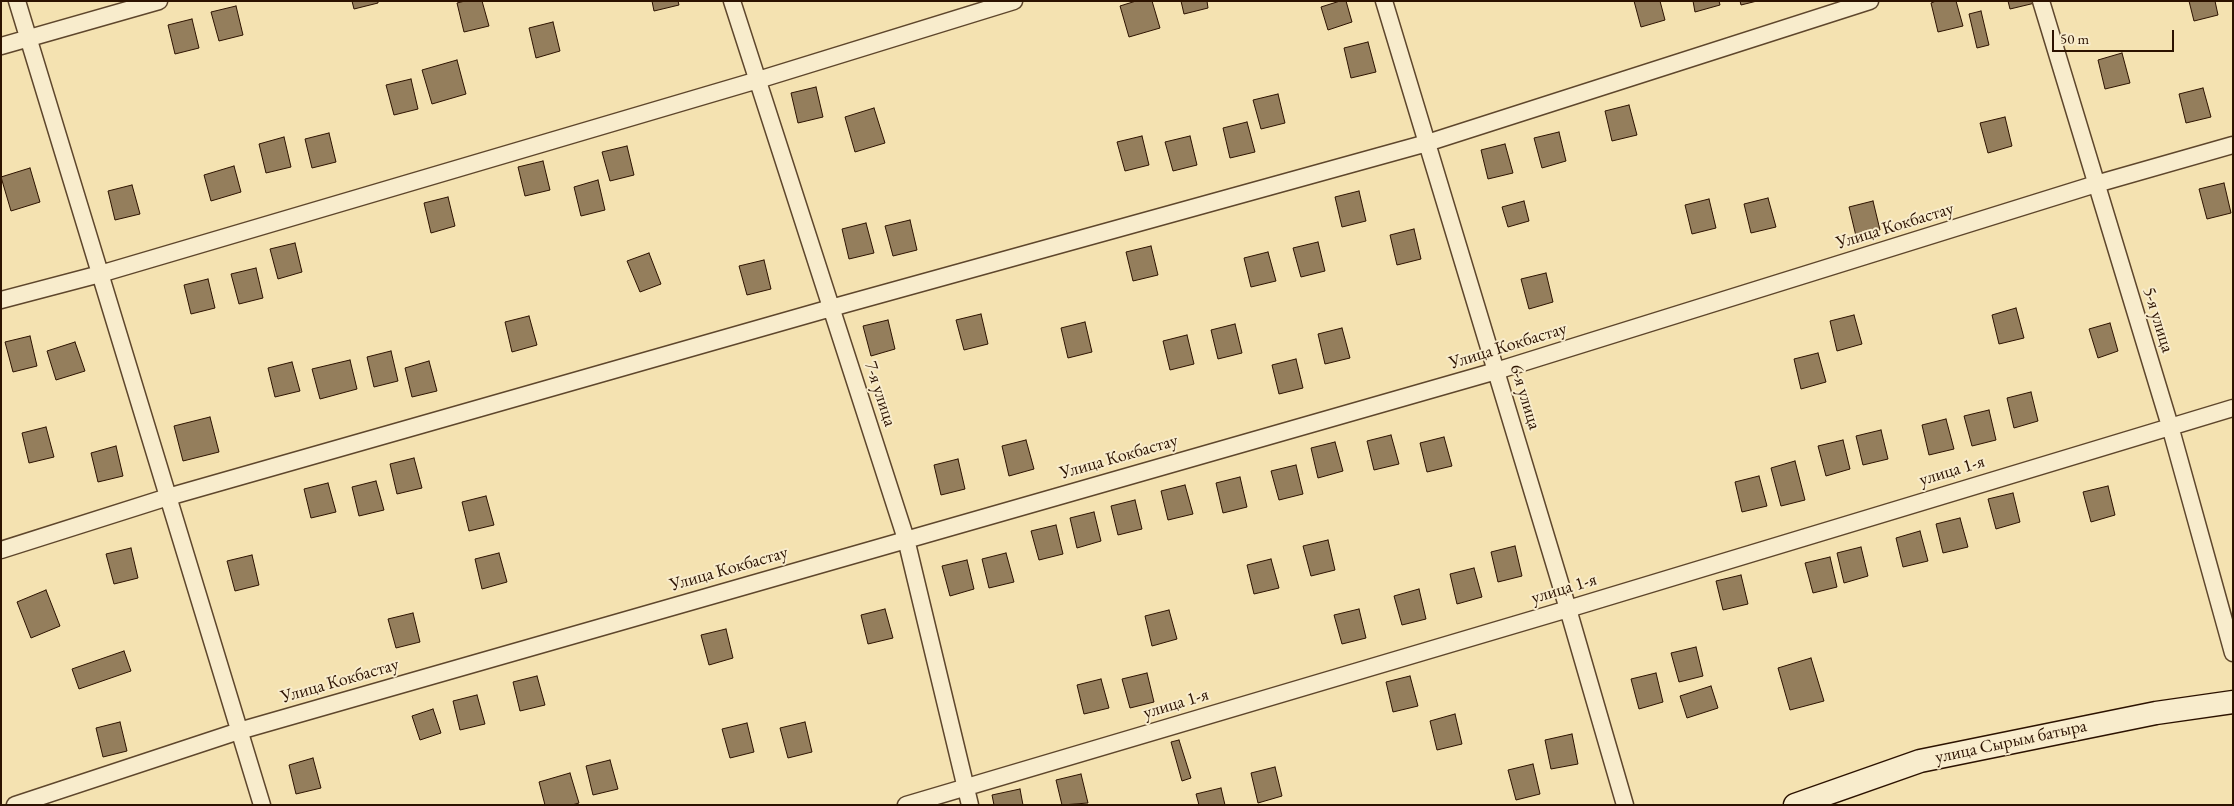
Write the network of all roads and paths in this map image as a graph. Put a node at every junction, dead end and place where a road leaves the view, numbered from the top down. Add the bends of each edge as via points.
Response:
1 (17, 1) edge
2 (159, 1) edge
3 (732, 1) edge
4 (1014, 1) edge
5 (1384, 1) edge
6 (1870, 1) edge
7 (2041, 1) edge
8 (28, 38) junction
9 (1, 46) edge
10 (758, 80) junction
11 (1427, 144) junction
12 (2233, 145) edge
13 (2096, 184) junction
14 (100, 274) junction
15 (1, 300) edge
16 (831, 308) junction
17 (1496, 371) junction
18 (2233, 408) edge
19 (2170, 426) junction
20 (168, 497) junction
21 (906, 538) junction
22 (1, 550) edge
23 (1568, 609) junction
24 (2233, 653) edge
25 (2233, 702) edge
26 (239, 731) junction
27 (965, 788) junction
28 (15, 805) edge
29 (262, 805) edge
30 (906, 805) edge
31 (970, 805) edge
32 (1625, 805) edge
33 (1795, 805) edge

1 - 8 street
2 - 8 street
3 - 10 street, 7-я улица
4 - 10 street
5 - 11 street, 6-я улица
6 - 11 street
7 - 13 street, 5-я улица
8 - 9 street
8 - 14 street
10 - 14 street
10 - 16 street, 7-я улица
11 - 16 street
11 - 17 street, 6-я улица
12 - 13 street, Улица Кокбастау
13 - 17 street, Улица Кокбастау
13 - 19 street, 5-я улица
14 - 15 street
14 - 20 street
16 - 20 street
16 - 21 street, 7-я улица
17 - 21 street, Улица Кокбастау
17 - 23 street, 6-я улица
18 - 19 street, улица 1-я
19 - 23 street, улица 1-я
19 - 24 street, 5-я улица
20 - 22 street
20 - 26 street
21 - 26 street, Улица Кокбастау
21 - 27 street, 7-я улица
23 - 27 street, улица 1-я
23 - 32 street, 6-я улица
25 - 33 street, улица Сырым батыра via 2156,713 1920,761
26 - 28 street, Улица Кокбастау
26 - 29 street
27 - 30 street, улица 1-я
27 - 31 street, 7-я улица

